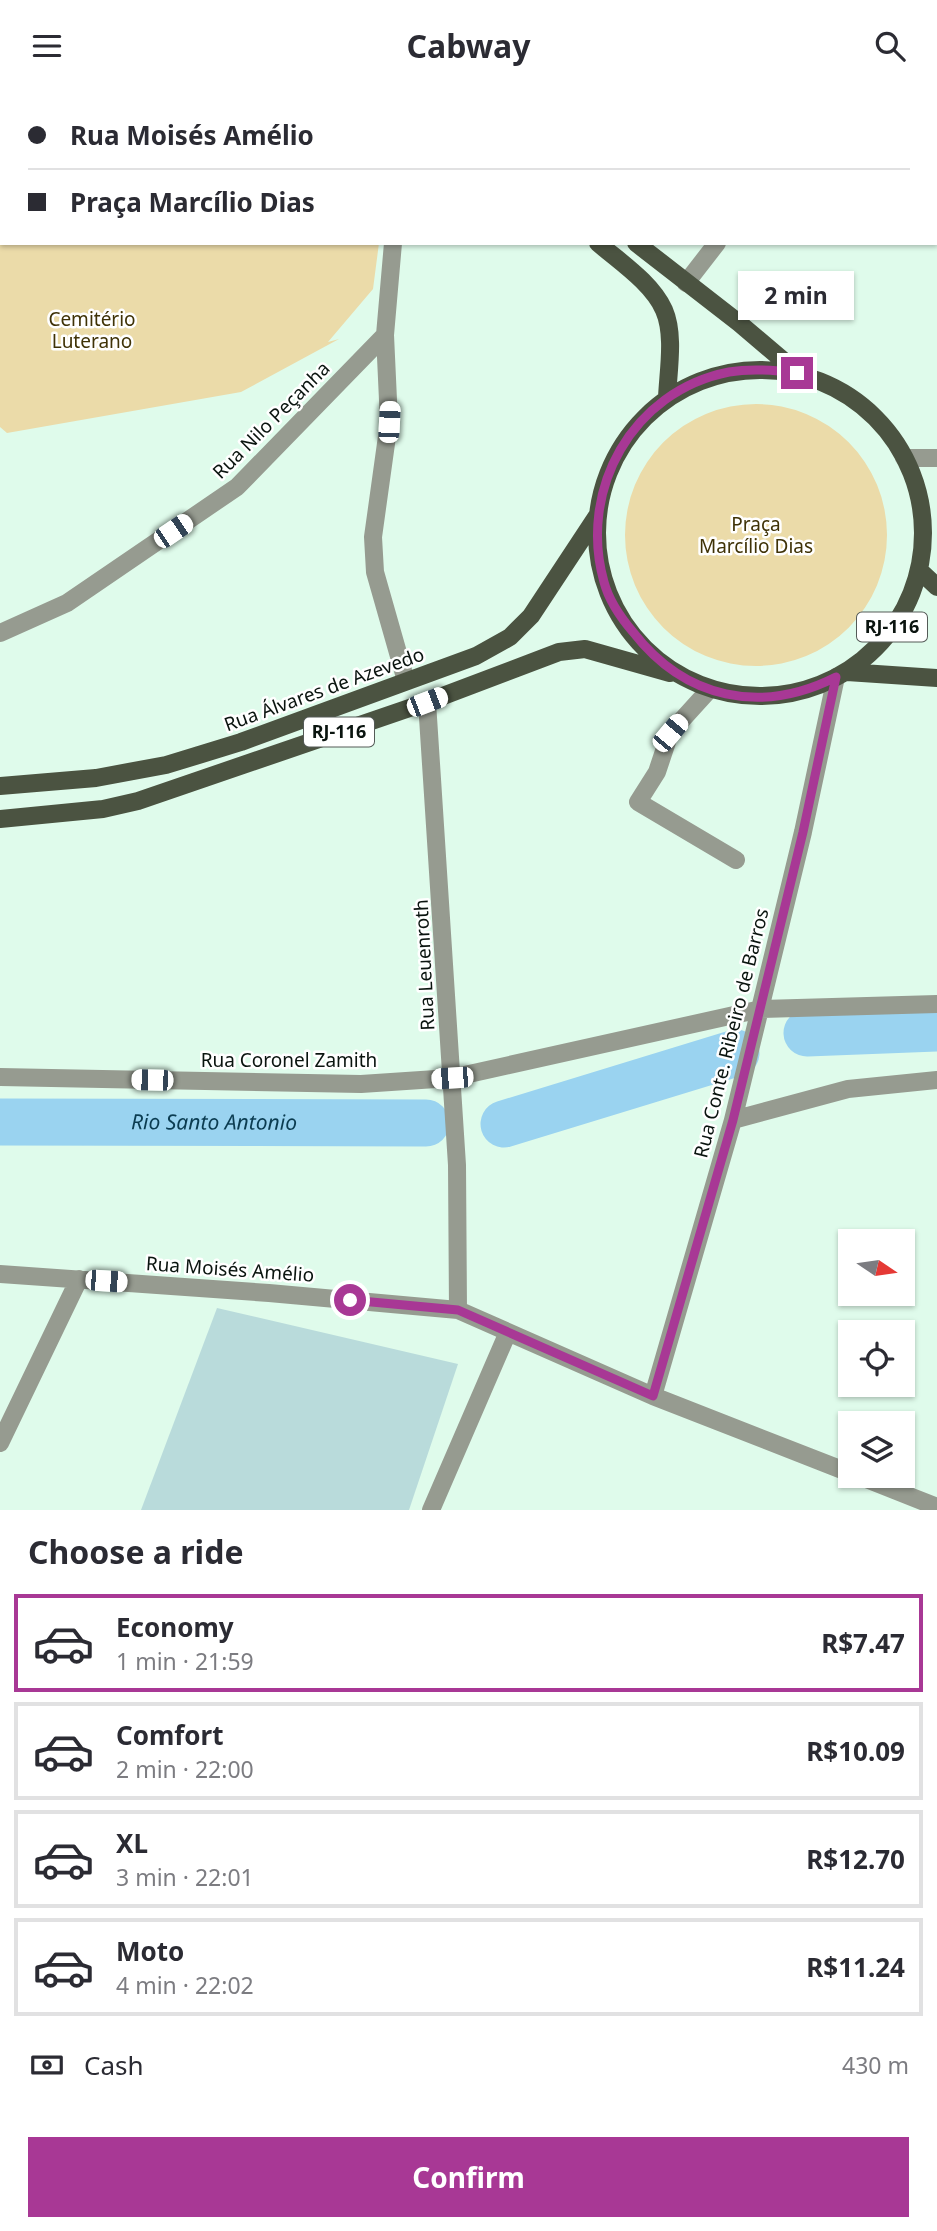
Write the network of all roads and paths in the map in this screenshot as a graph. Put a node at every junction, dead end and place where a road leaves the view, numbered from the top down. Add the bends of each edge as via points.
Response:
1 (392, 245) edge
2 (600, 245) edge
3 (638, 245) edge
4 (715, 245) edge
5 (686, 283) junction
6 (385, 335) junction
7 (797, 373) junction
8 (667, 398) junction
9 (904, 458) junction
10 (937, 458) edge
11 (597, 516) junction
12 (919, 570) junction
13 (937, 587) edge
14 (0, 633) edge
15 (673, 674) junction
16 (842, 675) junction
17 (937, 678) edge
18 (406, 681) junction
19 (709, 690) junction
20 (427, 702) junction
21 (0, 786) edge
22 (0, 819) edge
23 (736, 860) dead end
24 (937, 1004) edge
25 (761, 1009) junction
26 (0, 1077) edge
27 (452, 1078) junction
28 (937, 1080) edge
29 (733, 1120) junction
30 (0, 1274) edge
31 (79, 1279) junction
32 (458, 1310) junction
33 (508, 1332) junction
34 (653, 1396) junction
35 (0, 1443) edge
36 (838, 1468) edge
37 (889, 1488) edge
38 (937, 1507) edge
39 (431, 1510) edge

1 - 6 street
2 - 8 main road via 664,309 669,353
3 - 5 main road
4 - 5 street
5 - 7 main road
6 - 14 street, Rua Nilo Peçanha via 237,487 66,603
6 - 18 street via 391,397 373,537 375,572
7 - 8 main road, RJ-116 via 729,372
7 - 9 main road, RJ-116 via 830,385 860,404 885,428
8 - 11 main road, RJ-116 via 624,442 601,490
9 - 10 street
9 - 12 main road, RJ-116 via 918,493 923,532
11 - 15 main road, RJ-116 via 604,585 619,615
11 - 18 main road, Rua Álvares de Azevedo / RJ-116 via 531,616 510,637 476,656
12 - 13 main road, RJ-116
12 - 16 main road, RJ-116 via 904,610 880,645
15 - 19 main road, RJ-116
15 - 20 main road, RJ-116 via 585,649 520,664
16 - 17 main road, RJ-116
16 - 19 main road, RJ-116 via 815,688 775,697
16 - 25 street, Rua Conte. Ribeiro de Barros
18 - 21 main road, Rua Álvares de Azevedo / RJ-116 via 166,765 96,778
19 - 23 street via 670,733 657,772 638,802
20 - 22 main road, RJ-116 via 138,800 103,809
20 - 27 street, Rua Leuenroth
24 - 25 street, Rua Coronel Zamith
25 - 27 street, Rua Coronel Zamith
25 - 29 street, Rua Conte. Ribeiro de Barros
26 - 27 street, Rua Coronel Zamith via 361,1084
27 - 32 street, Rua Leuenroth
28 - 29 street via 848,1089
29 - 34 street, Rua Conte. Ribeiro de Barros
30 - 31 street, Rua Moisés Amélio
31 - 32 street, Rua Moisés Amélio
31 - 35 street
32 - 33 street, Rua Moisés Amélio
33 - 34 street, Rua Moisés Amélio
33 - 39 street
34 - 36 street, Rua Moisés Amélio
37 - 38 street

